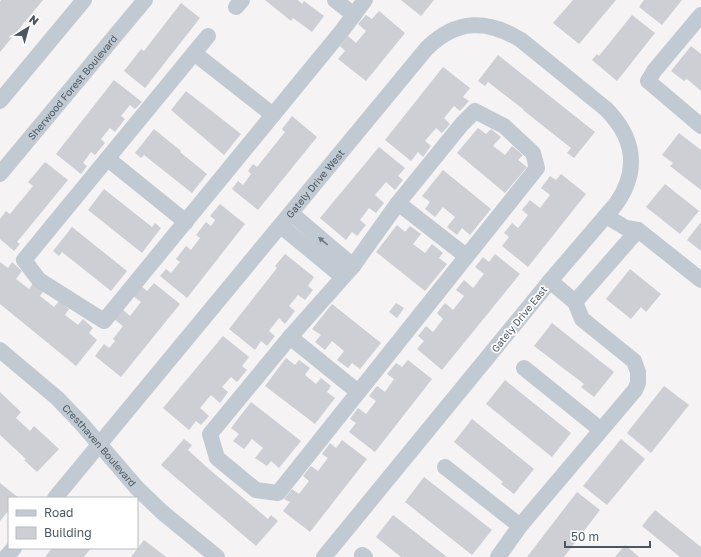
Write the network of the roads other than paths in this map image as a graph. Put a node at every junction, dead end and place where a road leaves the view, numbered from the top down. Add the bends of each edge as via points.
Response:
1 (84, 0) edge
2 (145, 0) edge
3 (335, 0) edge
4 (365, 0) edge
5 (354, 15) junction
6 (701, 15) edge
7 (208, 36) dead end
8 (194, 53) junction
9 (566, 77) joint
10 (0, 101) edge
11 (273, 115) junction
12 (701, 126) edge
13 (108, 159) junction
14 (0, 174) edge
15 (398, 203) junction
16 (292, 214) junction
17 (606, 216) junction
18 (186, 222) junction
19 (281, 226) junction
20 (638, 230) junction
21 (466, 256) junction
22 (348, 272) junction
23 (701, 280) edge
24 (550, 281) junction
25 (575, 302) junction
26 (290, 337) junction
27 (0, 350) edge
28 (524, 368) dead end
29 (358, 392) junction
30 (601, 430) junction
31 (100, 445) junction
32 (445, 467) dead end
33 (56, 497) edge
34 (520, 526) junction
35 (13, 549) edge
36 (6, 557) edge
37 (217, 557) edge
38 (324, 557) edge
39 (498, 557) edge

1 - 10 street
2 - 14 street, Sherwood Forest Boulevard
3 - 5 street
4 - 5 street
5 - 11 street
6 - 12 street via 648,81
7 - 8 street
8 - 11 street
8 - 13 street
9 - 16 street, Gately Drive West via 521,40 503,30 474,25 447,33 427,48
9 - 17 street, Gately Drive East via 616,119 625,133 630,149 631,166 628,182
11 - 18 street
13 - 18 street
13 - 18 street via 24,260 39,280 104,321
15 - 21 street
15 - 21 street via 475,111 504,126 533,153 537,168
15 - 22 street
16 - 19 street, Gately Drive West
22 -> 16 street
17 - 20 street via 626,228
17 - 24 street, Gately Drive East
19 - 22 street
19 - 31 street, Gately Drive West
20 - 23 street
20 - 25 street
21 - 29 street
22 - 26 street
24 - 25 street
24 - 38 street, Gately Drive East
25 - 30 street via 582,319 634,361 638,372 635,390
26 - 29 street
26 - 29 street via 210,434 217,458 256,490 278,493
27 - 31 street, Cresthaven Boulevard via 58,398
28 - 30 street
30 - 34 street
31 - 33 street, Gately Drive West
31 - 37 street, Cresthaven Boulevard via 137,488 162,512
32 - 34 street
34 - 39 street
35 - 36 street

